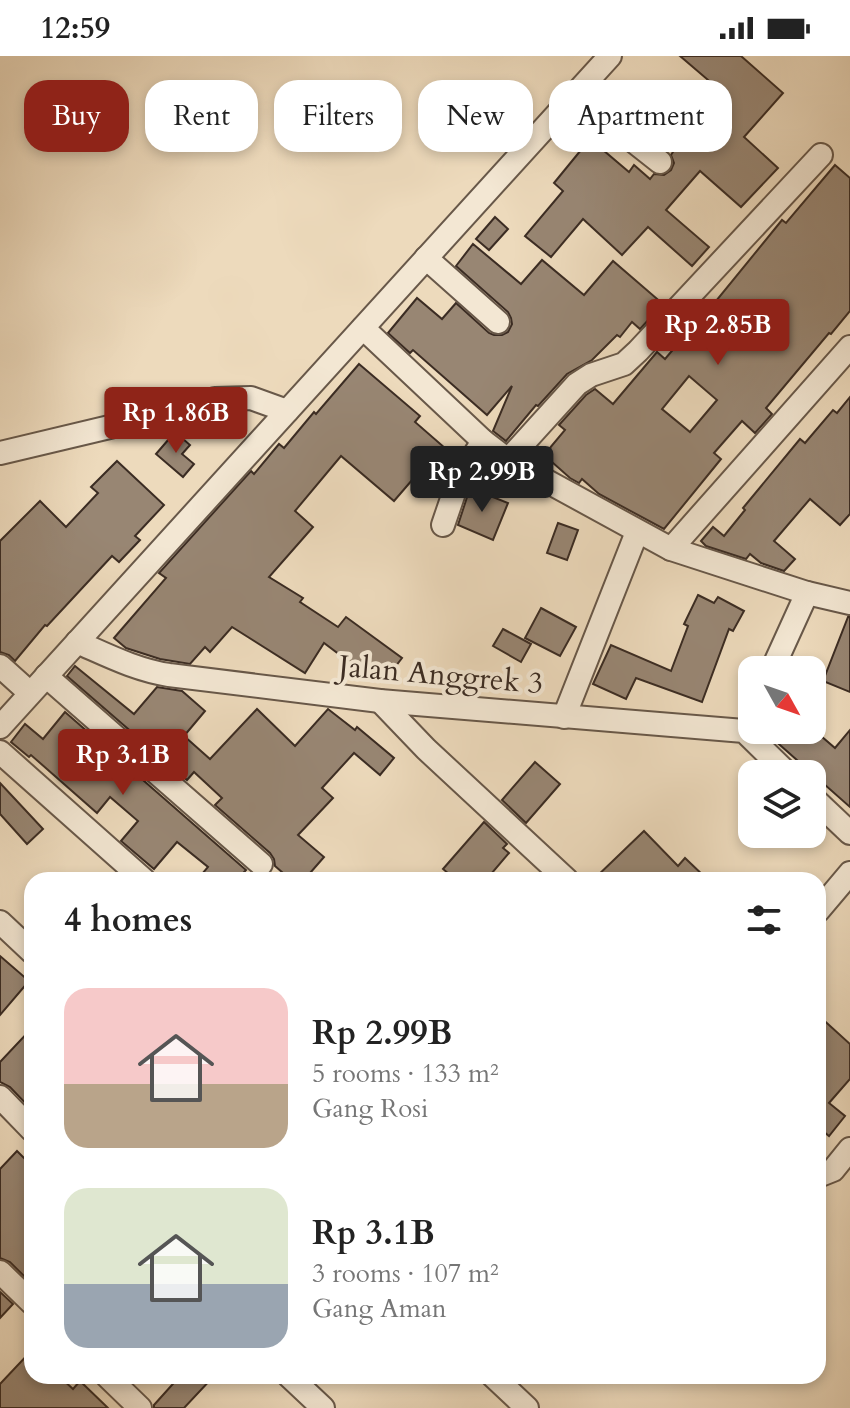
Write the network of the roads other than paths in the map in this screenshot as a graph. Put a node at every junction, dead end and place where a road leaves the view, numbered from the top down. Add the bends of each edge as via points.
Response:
1 (610, 56) edge
2 (588, 80) edge
3 (549, 123) edge
4 (647, 152) edge
5 (821, 155) dead end
6 (660, 162) dead end
7 (426, 258) junction
8 (498, 322) dead end
9 (363, 328) junction
10 (850, 347) edge
11 (287, 411) junction
12 (483, 441) junction
13 (0, 453) edge
14 (508, 460) junction
15 (443, 525) dead end
16 (637, 532) junction
17 (671, 549) junction
18 (807, 593) junction
19 (846, 597) edge
20 (77, 642) junction
21 (778, 656) edge
22 (0, 666) edge
23 (46, 676) junction
24 (30, 693) junction
25 (380, 701) junction
26 (564, 717) junction
27 (738, 722) edge
28 (0, 727) edge
29 (765, 744) edge
30 (0, 752) edge
31 (777, 760) edge
32 (826, 810) edge
33 (850, 833) edge
34 (261, 864) dead end
35 (135, 872) edge
36 (558, 872) edge
37 (850, 873) edge
38 (826, 902) edge
39 (0, 922) edge
40 (24, 944) edge
41 (0, 1097) edge
42 (24, 1122) edge
43 (850, 1149) edge
44 (826, 1173) edge
45 (0, 1272) edge
46 (24, 1295) edge
47 (115, 1384) edge
48 (298, 1384) edge
49 (502, 1384) edge
50 (140, 1408) edge
51 (323, 1408) edge
52 (527, 1408) edge

1 - 2 street
3 - 7 street
4 - 6 street
5 - 14 street via 638,351 624,364 577,384
7 - 8 street
7 - 9 street
9 - 11 street
9 - 12 street
10 - 17 street
11 - 13 street via 251,398 215,399
11 - 20 street
12 - 14 street
12 - 15 street via 458,481
14 - 16 street
16 - 17 street
16 - 26 street
17 - 18 street
18 - 19 street
18 - 21 street
20 - 23 street
20 - 25 street, Jalan Anggrek 3 via 152,672
22 - 24 street
23 - 24 street
23 - 34 street
24 - 28 street
25 - 26 street, Jalan Anggrek 3
25 - 36 street
26 - 27 street, Jalan Anggrek 3
29 - 31 street, Jalan Anggrek 3
30 - 35 street
32 - 33 street
37 - 38 street
39 - 40 street
41 - 42 street
43 - 44 street
45 - 46 street
47 - 50 street
48 - 51 street
49 - 52 street

